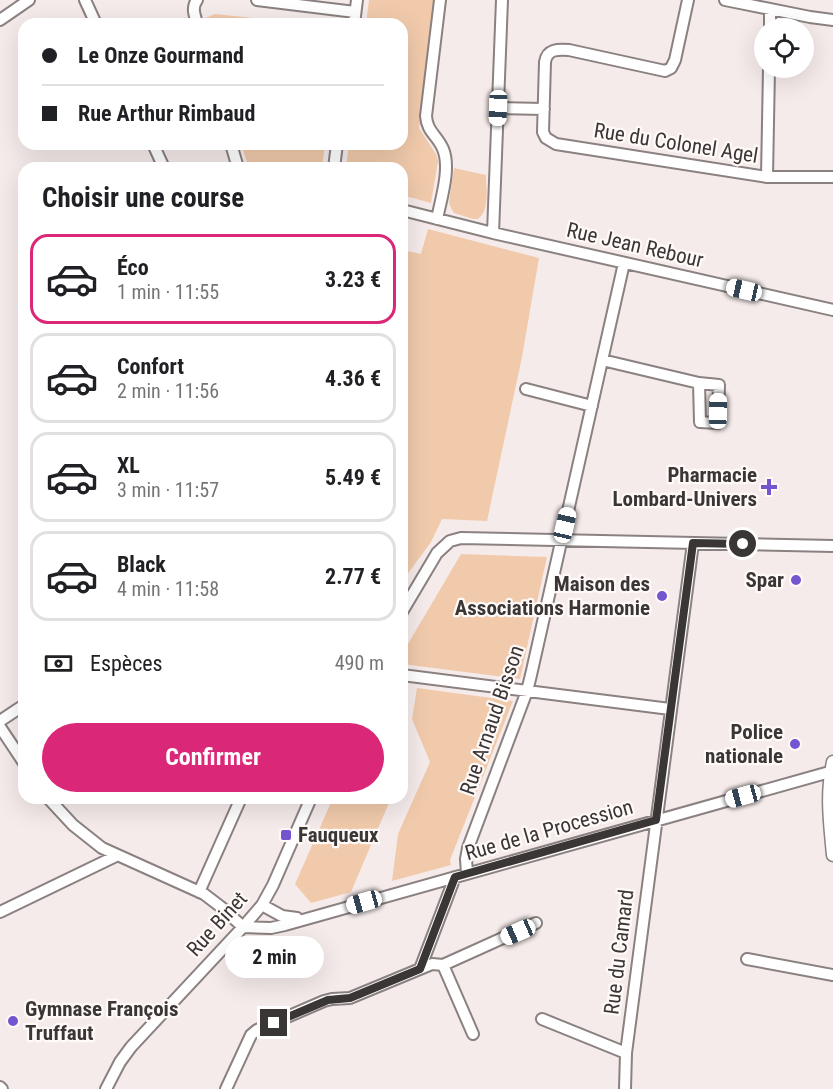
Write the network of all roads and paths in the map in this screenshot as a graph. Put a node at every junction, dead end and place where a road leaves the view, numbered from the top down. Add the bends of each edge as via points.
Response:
1 (29, 0) edge
2 (85, 0) edge
3 (257, 0) edge
4 (357, 0) edge
5 (440, 0) edge
6 (502, 0) edge
7 (688, 0) edge
8 (725, 0) edge
9 (196, 1) edge
10 (770, 9) junction
11 (93, 18) edge
12 (196, 18) edge
13 (354, 18) edge
14 (770, 18) edge
15 (0, 20) edge
16 (833, 20) edge
17 (769, 78) edge
18 (498, 108) junction
19 (544, 109) junction
20 (767, 177) junction
21 (833, 177) edge
22 (408, 212) edge
23 (438, 219) junction
24 (496, 233) junction
25 (624, 262) junction
26 (833, 310) edge
27 (602, 360) junction
28 (699, 383) dead end
29 (526, 389) dead end
30 (591, 406) junction
31 (562, 540) junction
32 (693, 543) junction
33 (833, 546) edge
34 (408, 602) edge
35 (408, 676) edge
36 (527, 691) junction
37 (18, 709) edge
38 (670, 709) junction
39 (0, 721) edge
40 (0, 727) edge
41 (18, 754) edge
42 (832, 768) edge
43 (52, 804) edge
44 (238, 804) edge
45 (308, 804) edge
46 (656, 820) junction
47 (833, 855) edge
48 (116, 856) junction
49 (467, 873) junction
50 (455, 877) junction
51 (199, 892) junction
52 (262, 905) junction
53 (0, 912) edge
54 (313, 917) junction
55 (536, 923) dead end
56 (243, 927) junction
57 (747, 959) dead end
58 (442, 965) junction
59 (420, 969) junction
60 (833, 975) edge
61 (542, 1019) dead end
62 (473, 1034) dead end
63 (626, 1053) junction
64 (106, 1089) edge
65 (226, 1089) edge
66 (625, 1089) edge

1 - 15 street
2 - 11 street
3 - 13 street
4 - 13 street
5 - 23 street via 426,116 427,126 443,148 445,159
6 - 18 street
7 - 19 street, Rue du Colonel Agel via 675,60 668,70 554,50 546,58
8 - 10 street
9 - 12 street
10 - 14 street
10 - 16 street
17 - 20 street
18 - 19 street
18 - 24 street
19 - 20 street, Rue du Colonel Agel via 544,135 552,143
20 - 21 street, Rue du Colonel Agel
22 - 23 street, Rue Jean Rebour
23 - 24 street, Rue Jean Rebour
24 - 25 street, Rue Jean Rebour
25 - 26 street, Rue Jean Rebour
25 - 27 street, Rue Arnaud Bisson
27 - 28 street
27 - 30 street, Rue Arnaud Bisson
29 - 30 street
30 - 31 street, Rue Arnaud Bisson
31 - 32 street
31 - 34 street via 474,537 450,542 437,553
31 - 36 street, Rue Arnaud Bisson
32 - 33 street
32 - 38 street, Rue du Camard
35 - 36 street
36 - 38 street
36 - 49 street, Rue Arnaud Bisson via 466,854
37 - 39 street
38 - 46 street, Rue du Camard
40 - 41 street
42 - 46 street, Rue de la Procession
42 - 47 street via 828,804
43 - 48 street via 82,833
44 - 51 street
45 - 52 street, Rue Binet
46 - 49 street, Rue de la Procession
46 - 63 street, Rue du Camard
48 - 51 street
48 - 53 street
49 - 50 street, Rue de la Procession
50 - 54 street, Rue de la Procession
50 - 59 street
51 - 56 street
52 - 54 street, Rue de la Procession via 288,918
52 - 56 street, Rue Binet
54 - 56 street, Rue de la Procession via 271,928
55 - 58 street
56 - 64 street, Rue Binet via 130,1047
57 - 60 street
58 - 59 street
58 - 62 street
59 - 65 street via 350,998 324,1001 257,1030
61 - 63 street
63 - 66 street, Rue du Camard

